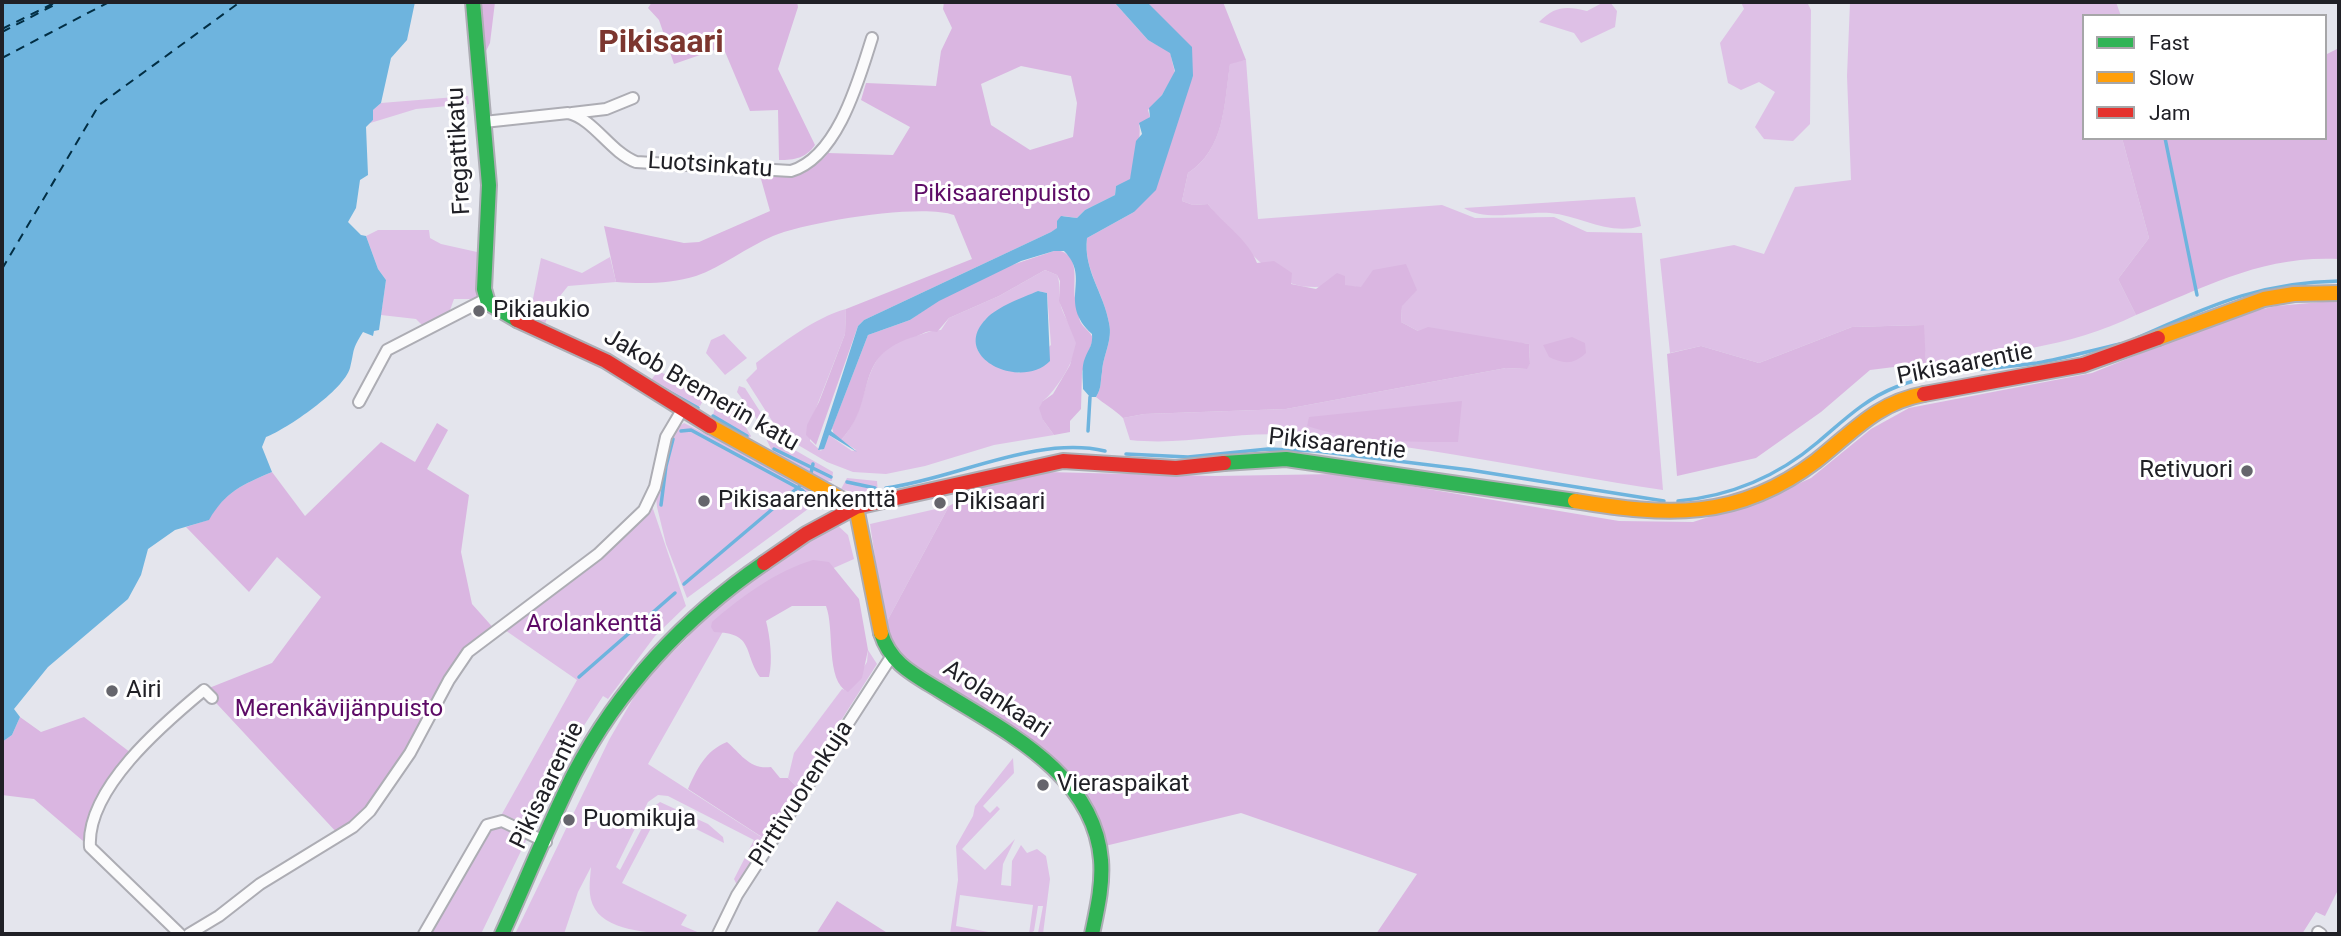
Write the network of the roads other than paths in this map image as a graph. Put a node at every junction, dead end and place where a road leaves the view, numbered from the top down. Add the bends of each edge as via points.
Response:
1 (472, 2) edge
2 (872, 37) dead end
3 (633, 98) dead end
4 (568, 113) junction
5 (484, 122) junction
6 (2339, 293) edge
7 (486, 299) junction
8 (359, 402) dead end
9 (682, 410) junction
10 (856, 508) junction
11 (891, 657) junction
12 (208, 694) dead end
13 (546, 842) junction
14 (180, 934) edge
15 (189, 934) edge
16 (424, 934) edge
17 (502, 934) edge
18 (718, 934) edge
19 (1092, 934) edge

1 - 5 street, Fregattikatu
2 - 4 street, Luotsinkatu via 847,106 828,142 813,161 791,171 636,162
3 - 4 street via 606,109
4 - 5 street
5 - 7 street, Fregattikatu via 489,185
6 - 10 street, Pikisaarentie via 2263,299 2083,365 1899,399 1870,415 1815,462 1779,484 1750,498 1705,510 1647,513 1398,472 1276,459 1175,468 1063,461
7 - 8 street via 387,350
7 - 9 street, Jakob Bremerin katu via 499,312 583,349
9 - 10 street, Jakob Bremerin katu
9 - 15 street via 666,437 655,487 644,510 597,554 468,652 410,753 370,811 353,827
10 - 11 street via 881,640
10 - 13 street, Pikisaarentie via 765,560 723,591 662,649 589,747
11 - 18 street, Pirttivuorenkuja via 737,895
11 - 19 street, Arolankaari via 1049,761 1067,780 1100,848 1101,880
12 - 14 street via 172,716 128,763 97,807 90,833 90,847
13 - 16 street via 502,821 487,825
13 - 17 street, Pikisaarentie

